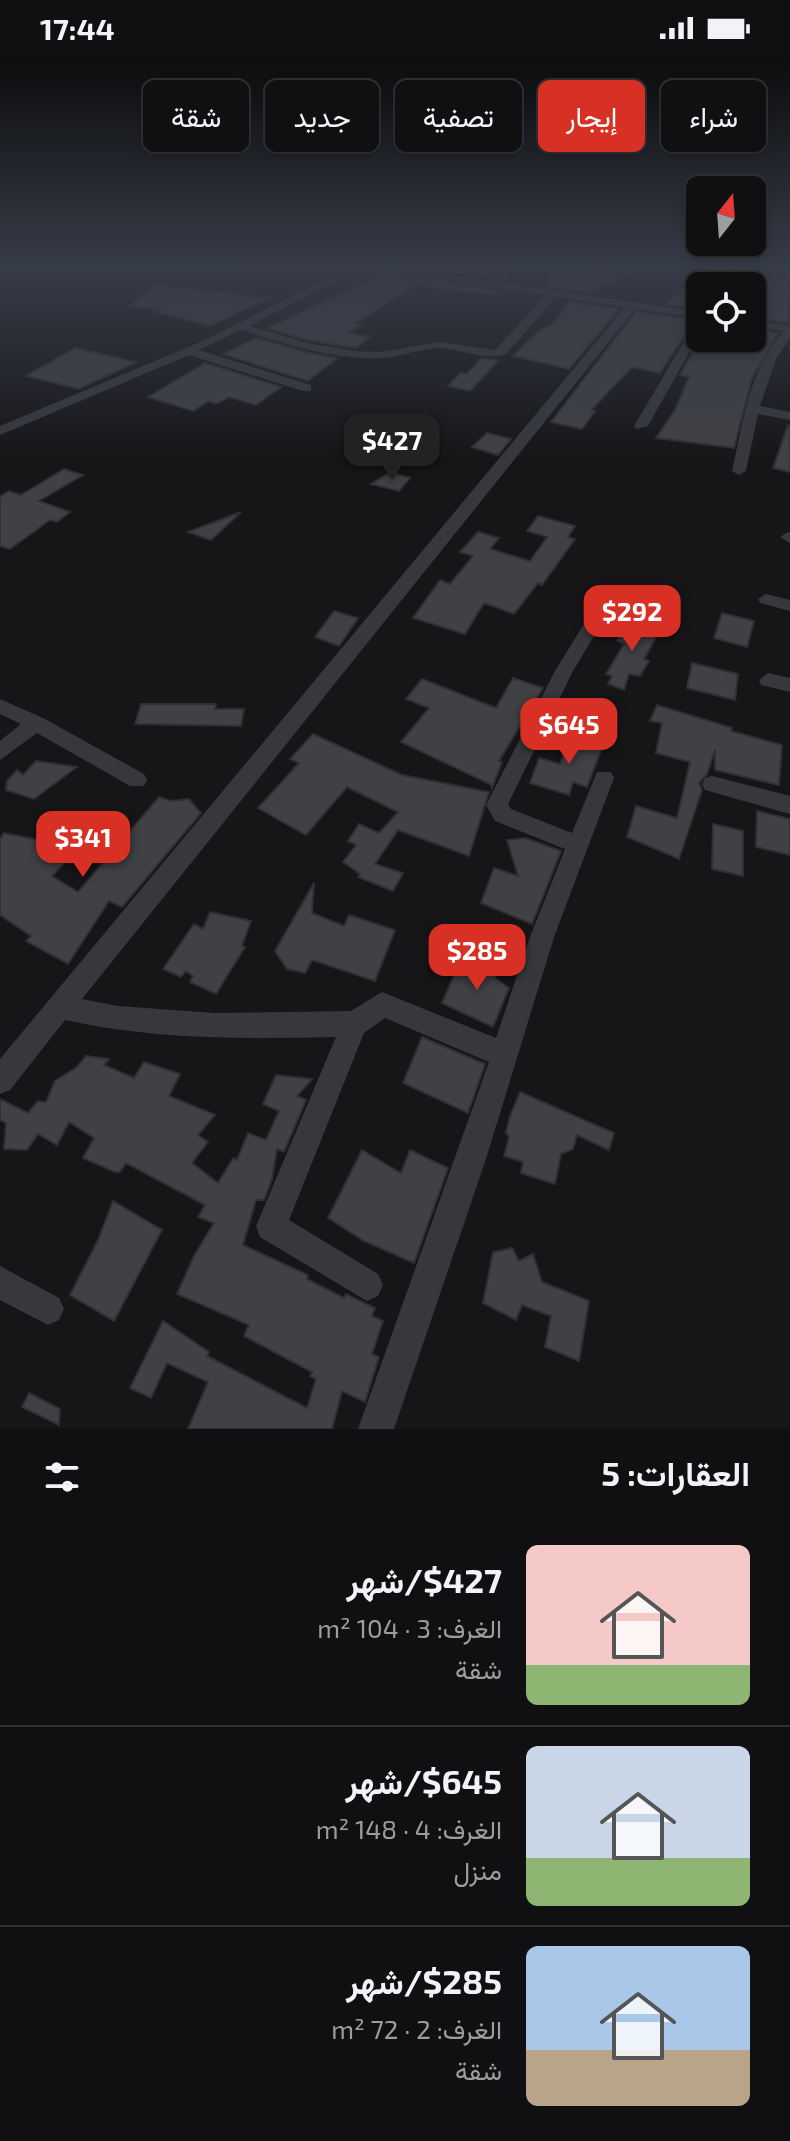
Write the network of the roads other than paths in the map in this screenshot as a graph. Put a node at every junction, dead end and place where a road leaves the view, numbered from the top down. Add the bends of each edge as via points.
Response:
1 (234, 331) edge
2 (256, 331) edge
3 (520, 331) edge
4 (612, 331) edge
5 (789, 331) edge
6 (686, 347) edge
7 (189, 351) junction
8 (307, 388) dead end
9 (754, 409) junction
10 (790, 416) edge
11 (0, 418) edge
12 (21, 423) junction
13 (641, 426) dead end
14 (0, 431) edge
15 (739, 471) dead end
16 (766, 599) dead end
17 (790, 606) edge
18 (601, 610) dead end
19 (768, 680) dead end
20 (790, 685) edge
21 (0, 706) edge
22 (36, 723) junction
23 (0, 752) edge
24 (604, 778) dead end
25 (137, 780) dead end
26 (712, 784) dead end
27 (790, 805) edge
28 (578, 845) junction
29 (61, 1007) junction
30 (355, 1024) junction
31 (504, 1055) junction
32 (0, 1080) edge
33 (0, 1282) edge
34 (367, 1285) dead end
35 (48, 1309) dead end
36 (376, 1429) edge

1 - 7 street
2 - 3 street via 305,346 381,355 439,345 495,354
4 - 29 street
5 - 9 street via 765,371
6 - 13 street
7 - 8 street
7 - 12 street
9 - 10 street
9 - 15 street
11 - 12 street
12 - 14 street
16 - 17 street
18 - 28 street via 497,805 503,815
19 - 20 street
21 - 22 street
22 - 23 street
22 - 25 street
24 - 28 street
26 - 27 street
28 - 31 street
29 - 30 street via 118,1019 214,1026
29 - 32 street
30 - 31 street via 382,1004
30 - 34 street via 271,1226
31 - 36 street
33 - 35 street

